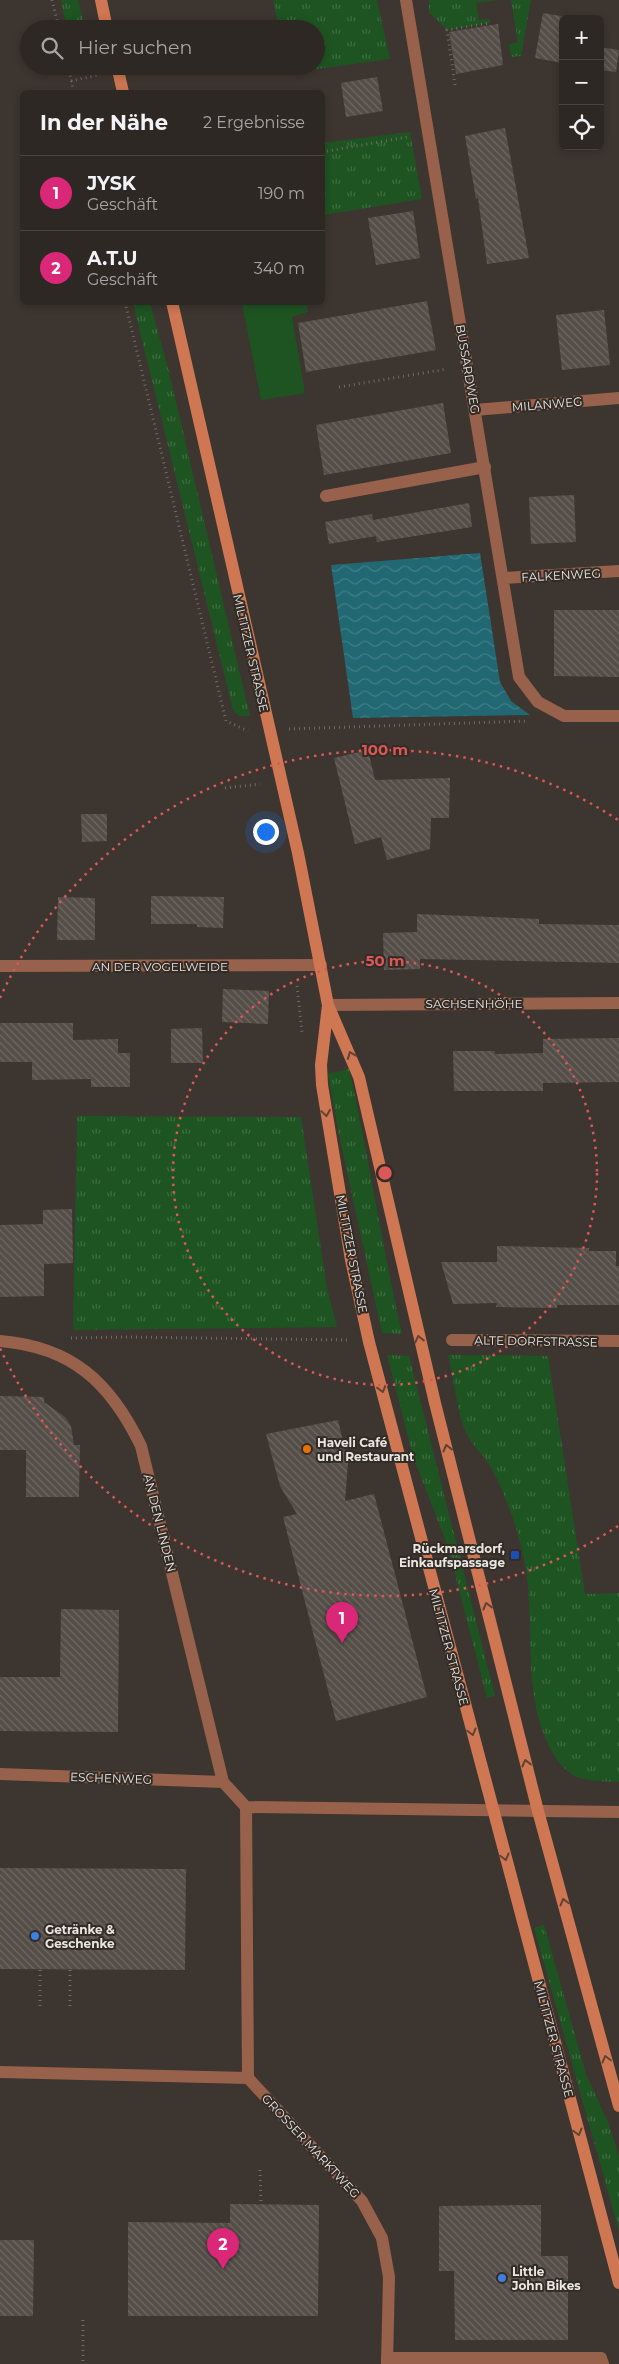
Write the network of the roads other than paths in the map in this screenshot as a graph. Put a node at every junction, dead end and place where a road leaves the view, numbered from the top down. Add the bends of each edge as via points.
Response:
1 (101, 0) edge
2 (406, 0) edge
3 (106, 20) edge
4 (119, 75) edge
5 (123, 90) edge
6 (173, 305) edge
7 (619, 398) edge
8 (475, 410) junction
9 (485, 467) junction
10 (326, 496) dead end
11 (619, 572) edge
12 (504, 578) junction
13 (619, 716) edge
14 (321, 965) junction
15 (0, 966) edge
16 (619, 1003) edge
17 (328, 1004) junction
18 (0, 1340) edge
19 (452, 1340) dead end
20 (619, 1341) edge
21 (0, 1774) edge
22 (223, 1782) junction
23 (246, 1807) junction
24 (492, 1810) junction
25 (538, 1811) junction
26 (619, 1812) edge
27 (0, 2072) edge
28 (248, 2078) junction
29 (619, 2106) edge
30 (619, 2283) edge
31 (387, 2361) edge
32 (603, 2364) edge

1 - 3 street
2 - 8 street, BUSSARDWEG
4 - 5 street
6 - 14 street, MILTITZER STRASSE
7 - 8 street, MILANWEG
8 - 9 street, BUSSARDWEG
9 - 10 street
9 - 12 street, BUSSARDWEG
11 - 12 street, FALKENWEG
12 - 13 street, BUSSARDWEG via 519,677 538,702 561,715
14 - 15 street, AN DER VOGELWEIDE
14 - 17 street, MILTITZER STRASSE
16 - 17 street, SACHSENHÖHE
17 -> 24 street, MILTITZER STRASSE via 322,1085 351,1260 369,1342
25 -> 17 street, MILTITZER STRASSE via 420,1344 359,1077
18 - 22 street, AN DEN LINDEN via 27,1343 68,1359 90,1373 130,1422 142,1446
19 - 20 street, ALTE DORFSTRASSE
21 - 22 street, ESCHENWEG
22 - 23 street
23 - 24 street
23 - 28 street
24 - 25 street
24 -> 30 street, MILTITZER STRASSE
25 - 26 street
29 -> 25 street, MILTITZER STRASSE
27 - 28 street
28 - 31 street, GROSSER MARKTWEG via 362,2201 382,2238 389,2278
31 - 32 street via 601,2358

